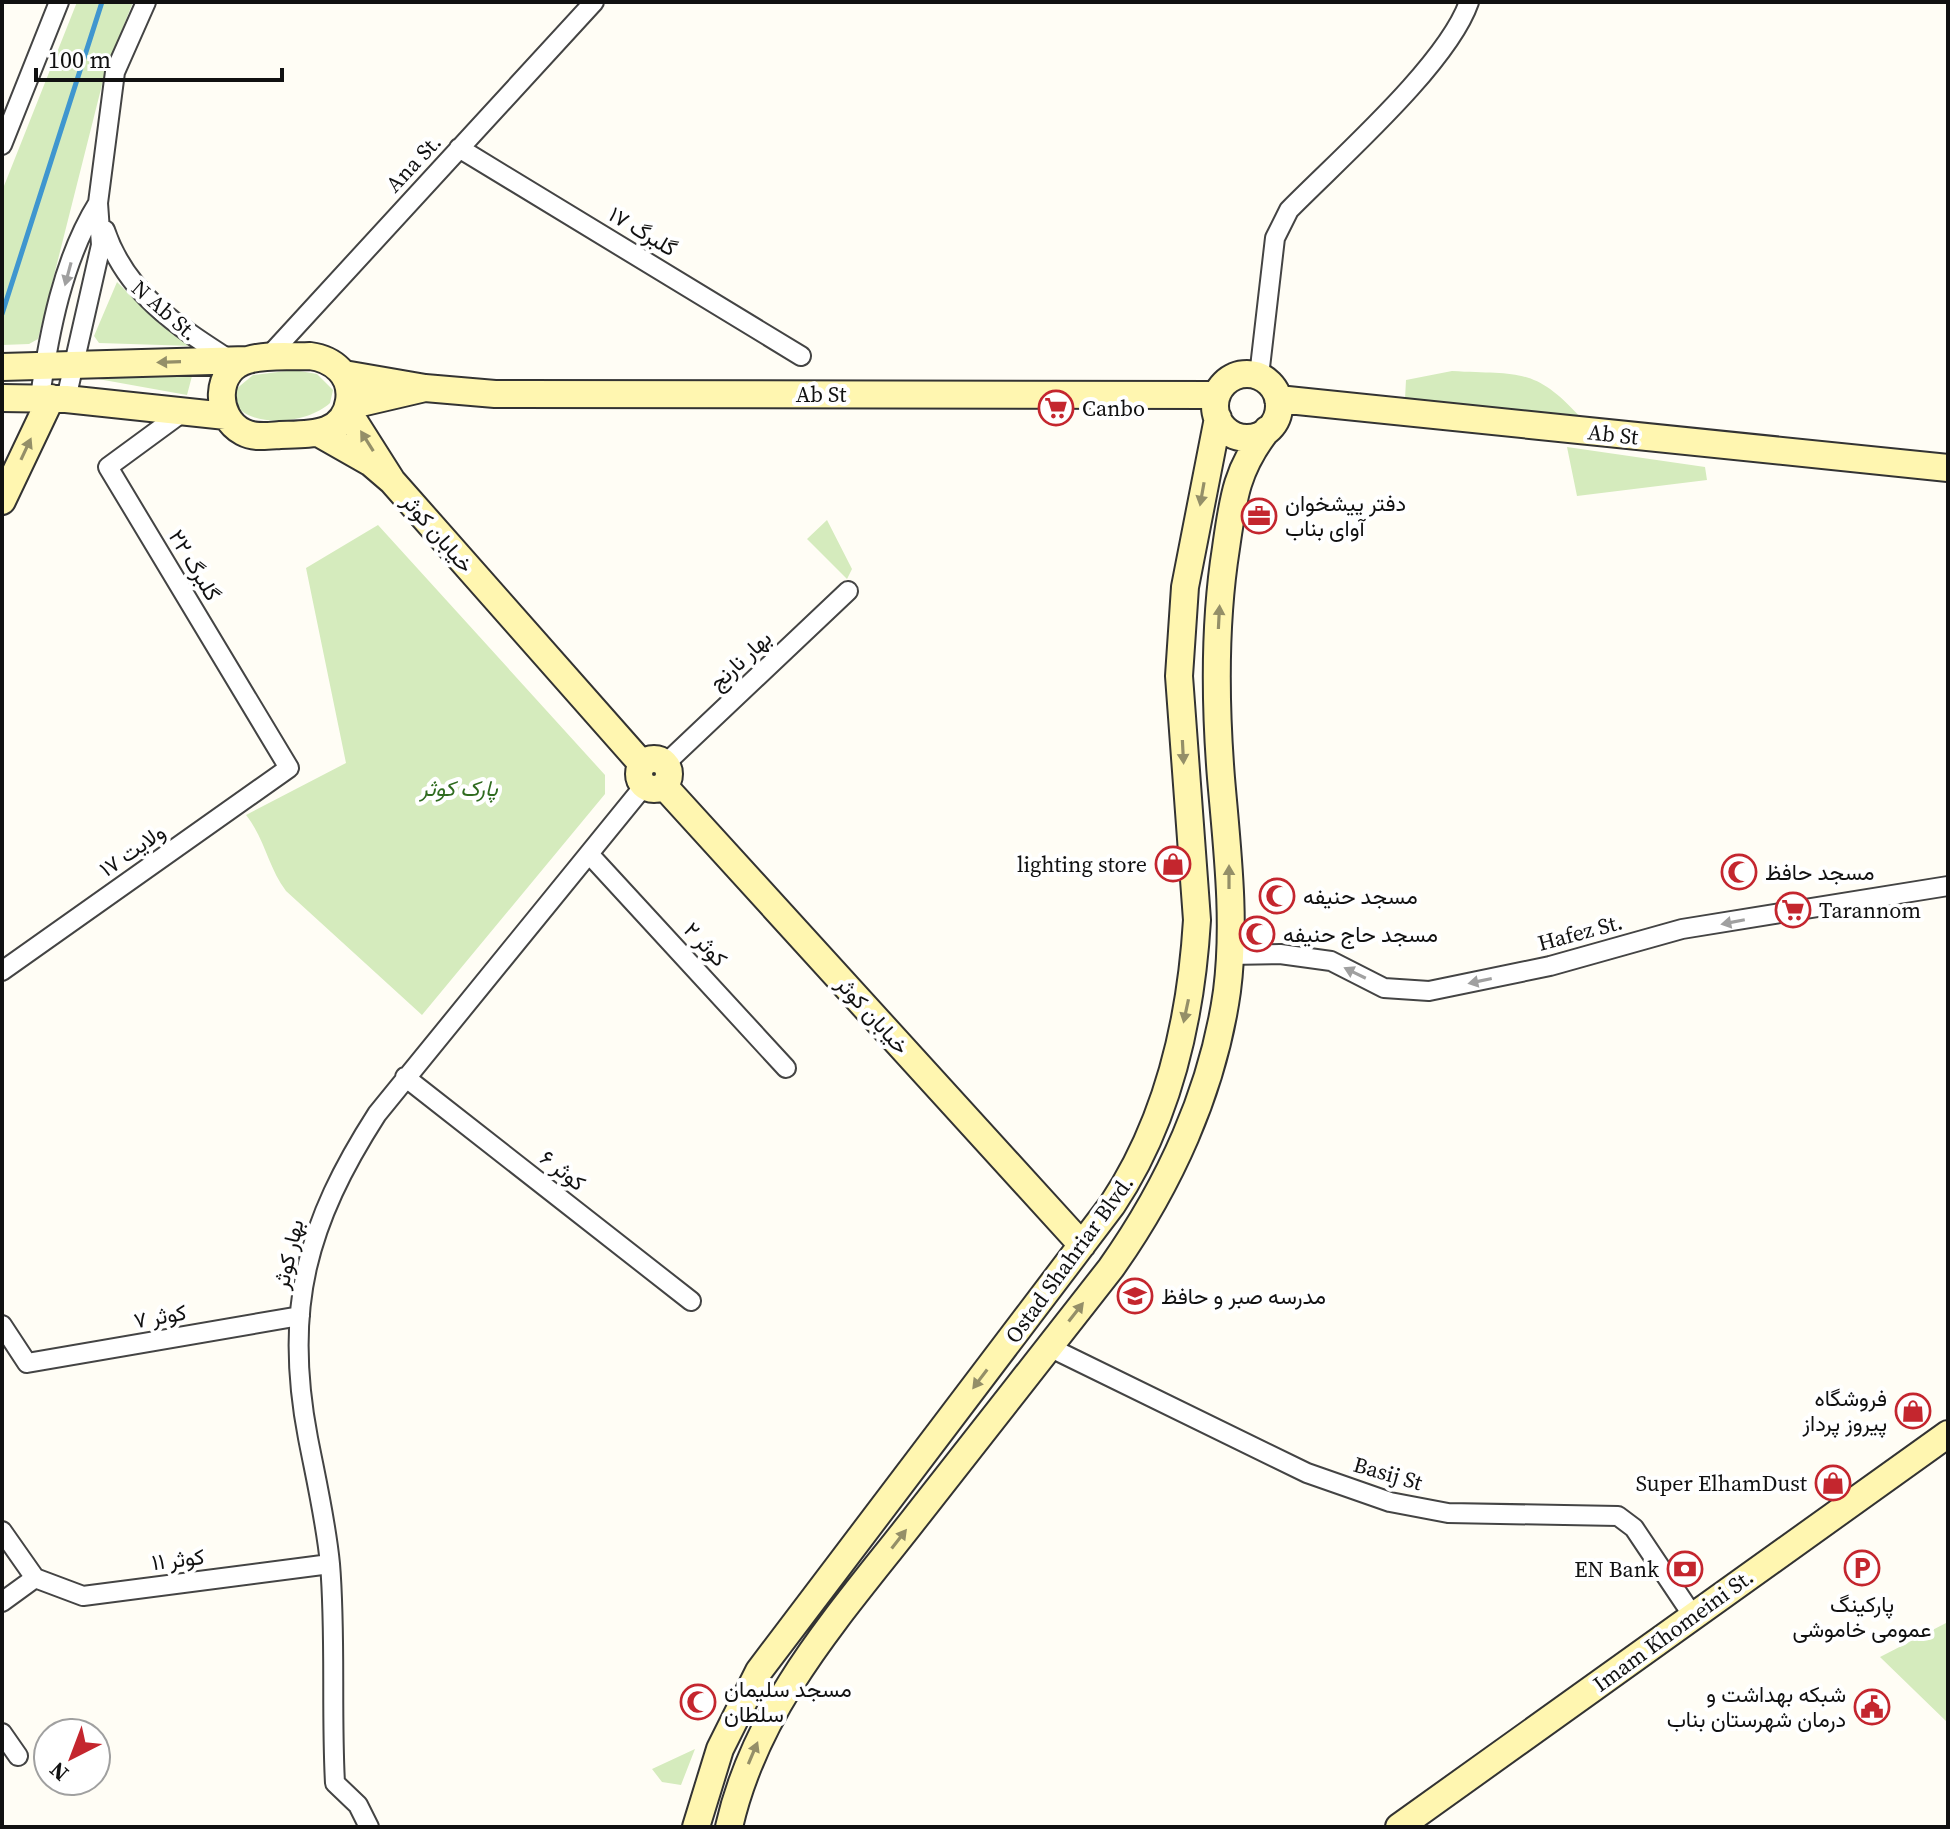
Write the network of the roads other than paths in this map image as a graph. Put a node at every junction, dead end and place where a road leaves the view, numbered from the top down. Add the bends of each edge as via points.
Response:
1 (59, 2) edge
2 (146, 2) edge
3 (594, 2) edge
4 (1469, 2) edge
5 (2, 145) edge
6 (459, 148) junction
7 (98, 203) junction
8 (801, 356) dead end
9 (248, 359) junction
10 (44, 365) junction
11 (71, 365) junction
12 (2, 367) edge
13 (344, 374) junction
14 (1259, 376) junction
15 (425, 388) junction
16 (2, 398) edge
17 (52, 398) junction
18 (1278, 399) junction
19 (1217, 406) junction
20 (348, 408) junction
21 (183, 412) junction
22 (226, 416) junction
23 (1267, 430) junction
24 (320, 434) junction
25 (1948, 468) edge
26 (392, 481) junction
27 (2, 501) edge
28 (848, 591) dead end
29 (289, 768) joint
30 (654, 775) junction
31 (590, 855) junction
32 (1948, 886) edge
33 (1229, 955) junction
34 (2, 971) edge
35 (786, 1068) dead end
36 (405, 1077) junction
37 (1082, 1245) junction
38 (691, 1301) dead end
39 (300, 1316) junction
40 (2, 1325) edge
41 (1049, 1347) junction
42 (1948, 1434) edge
43 (2, 1531) edge
44 (330, 1564) junction
45 (35, 1578) junction
46 (2, 1602) edge
47 (1693, 1616) junction
48 (2, 1733) edge
49 (18, 1756) dead end
50 (369, 1827) edge
51 (696, 1827) edge
52 (729, 1827) edge
53 (1399, 1827) edge

1 - 5 street
2 - 7 street via 115,72
3 - 6 street, Ana St.
4 - 14 street via 1451,37 1409,87 1289,210 1280,226
6 - 8 street, گلبرگ ۱۷
6 - 9 street, Ana St.
7 - 9 street, N Ab St. via 113,253 134,286 169,318
7 -> 10 street via 79,234
7 - 11 street via 101,245
9 -> 11 main road, N Ab St.
9 - 13 main road via 323,358
9 - 22 main road via 235,367 222,390
10 - 11 main road, N Ab St.
10 - 12 main road, N Ab St.
10 - 17 street
11 - 17 street
13 - 15 main road
13 - 20 main road
14 - 18 main road
14 - 19 main road via 1230,379
15 - 19 main road, Ab St via 495,394
15 - 20 main road
16 - 17 main road
17 - 21 main road
27 -> 17 main road
18 - 23 main road via 1277,416
18 - 25 main road, Ab St
19 - 23 main road via 1230,433 1259,435
19 -> 37 main road, Ostad Shahriar Blvd. via 1185,587 1179,676 1197,920 1192,981 1154,1129 1125,1186
20 - 24 main road via 341,421
26 -> 20 main road, خیابان کوثر
21 - 22 main road
21 - 29 street, گلبرگ ۲۲ via 108,467
22 - 24 main road via 234,427 255,436
33 -> 23 main road, Ostad Shahriar Blvd. via 1229,861 1216,681 1220,600 1238,476
24 - 26 main road, خیابان کوثر
26 - 30 main road, خیابان کوثر
28 - 30 street, بهار نارنج
29 - 34 street, ولایت ۱۷
30 - 31 street, بهار کوثر
30 - 37 main road, خیابان کوثر
31 - 35 street, کوثر ۲
31 - 36 street, بهار کوثر
32 -> 33 street, Hafez St. via 1682,929 1550,966 1429,991 1384,988 1331,961
41 -> 33 main road, Ostad Shahriar Blvd. via 1130,1241 1180,1153 1215,1045
36 - 38 street, کوثر ۶
36 - 39 street, بهار کوثر via 354,1150 318,1223 303,1276
37 -> 51 main road, Ostad Shahriar Blvd. via 759,1671 720,1749
39 - 40 street, کوثر ۷ via 27,1363
39 - 44 street, بهار کوثر via 303,1404
41 - 47 street, Basij St via 1307,1473 1390,1502 1448,1513 1618,1516 1634,1528
52 -> 41 main road, Ostad Shahriar Blvd. via 754,1750 803,1661
42 - 47 main road, Imam Khomeini St.
43 - 45 street
44 - 45 street, کوثر ۱۱ via 83,1596
44 - 50 street, بهار کوثر via 335,1783 358,1805
45 - 46 street
47 - 53 main road, Imam Khomeini St.
48 - 49 street

